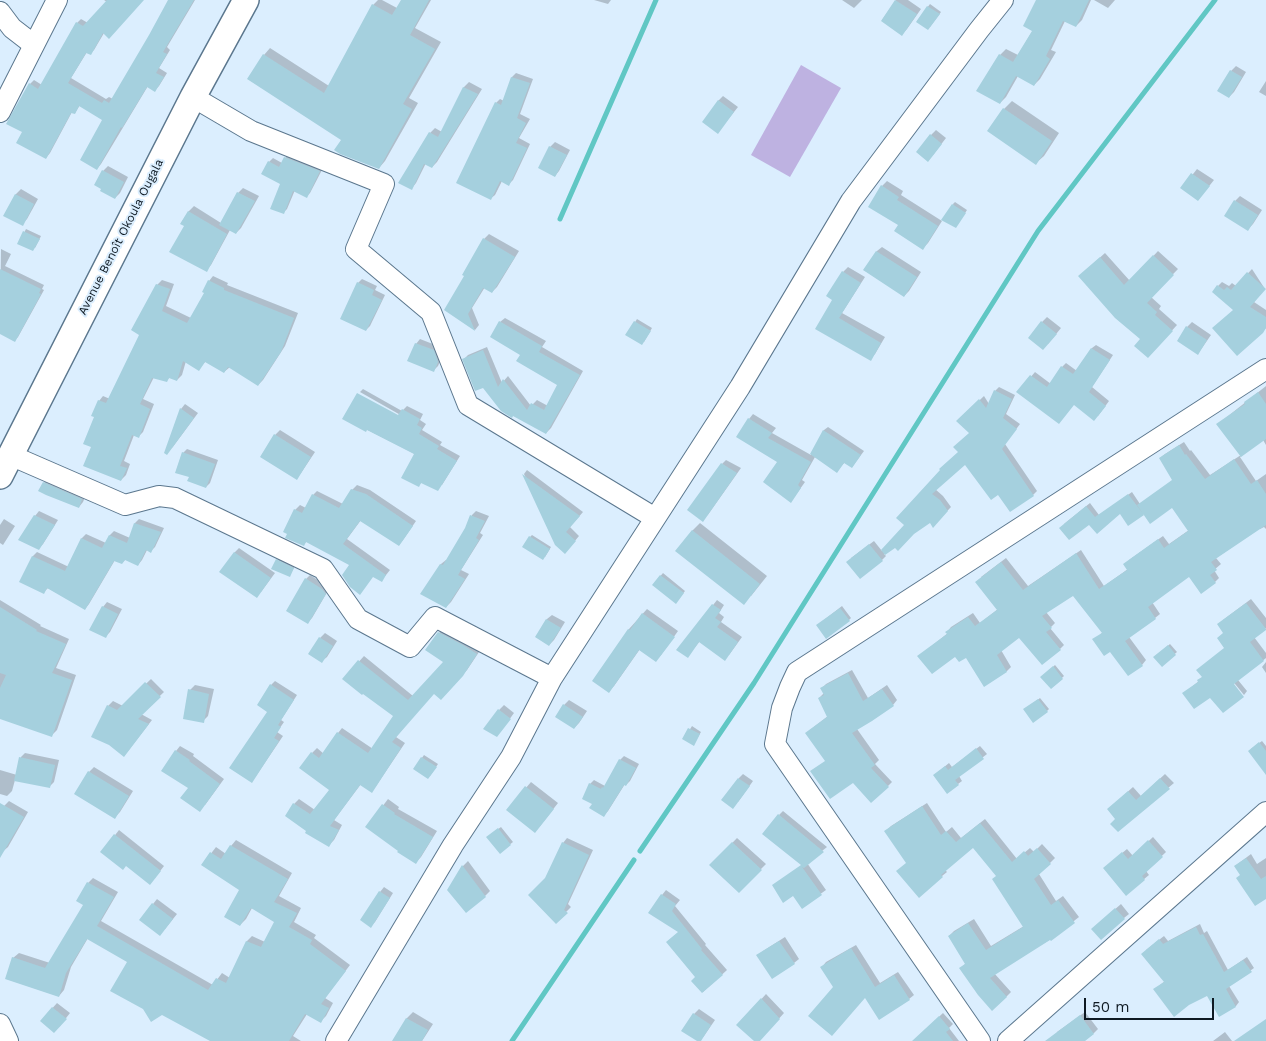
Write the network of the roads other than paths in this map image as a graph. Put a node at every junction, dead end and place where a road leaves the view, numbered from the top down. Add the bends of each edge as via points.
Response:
1 (57, 0) edge
2 (246, 0) edge
3 (1003, 0) edge
4 (0, 12) edge
5 (34, 45) junction
6 (193, 97) junction
7 (0, 112) edge
8 (1266, 369) edge
9 (5, 466) edge
10 (655, 518) junction
11 (552, 678) junction
12 (1266, 812) edge
13 (0, 1024) edge
14 (8, 1041) edge
15 (336, 1041) edge
16 (980, 1041) edge
17 (1008, 1041) edge

1 - 5 street
2 - 6 street, Avenue Benoît Okoula Ougala
3 - 10 street via 851,201 740,387
4 - 5 street via 12,28
5 - 7 street
6 - 9 street, Avenue Benoît Okoula Ougala
6 - 10 street via 251,131 384,184 356,249 430,312 468,405
8 - 16 street via 797,672 790,687 775,744
9 - 11 street via 126,505 159,496 175,498 323,569 358,619 410,647 435,618
10 - 11 street
11 - 15 street via 511,757 453,845
12 - 17 street
13 - 14 street

